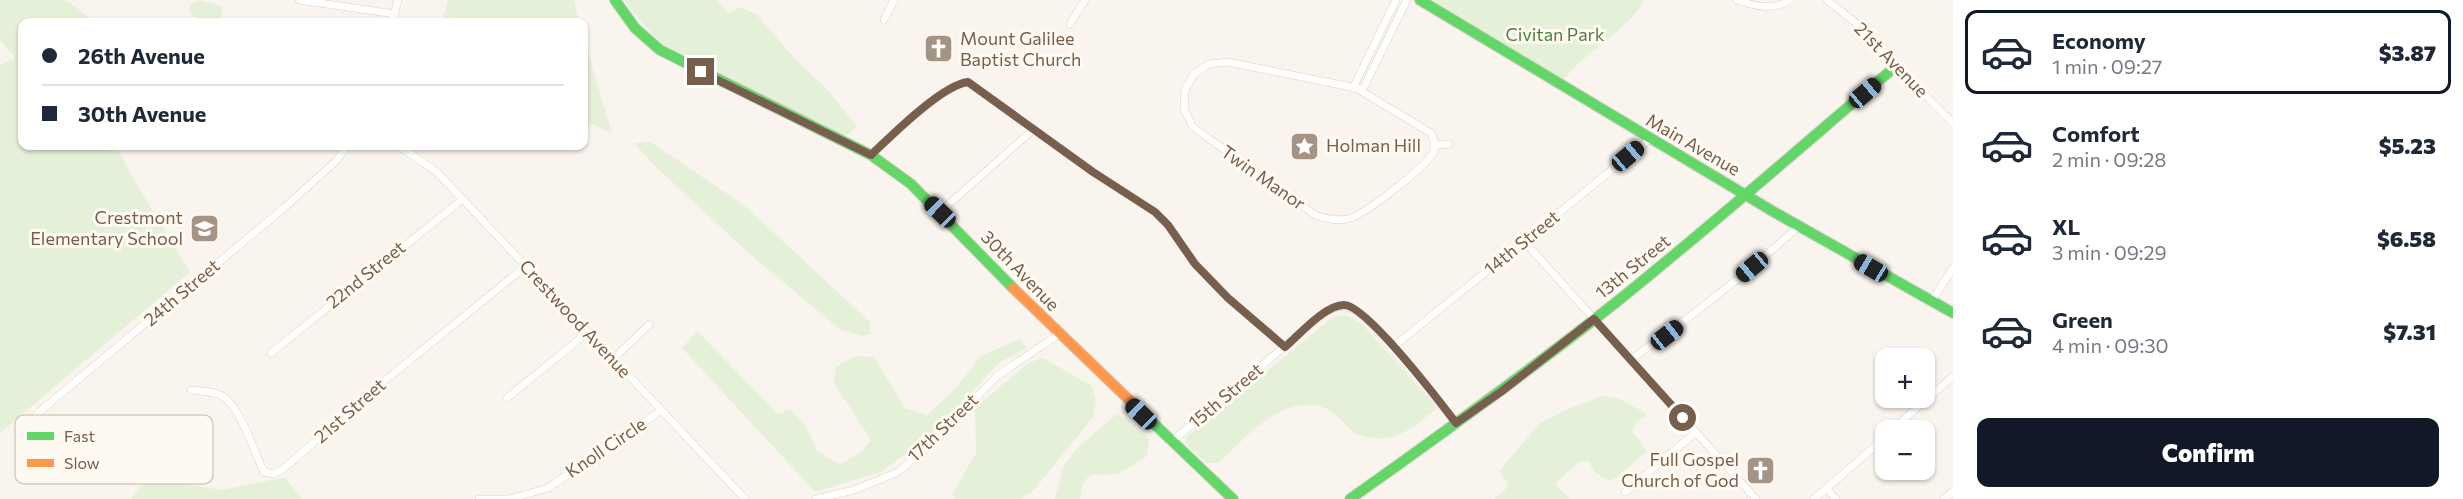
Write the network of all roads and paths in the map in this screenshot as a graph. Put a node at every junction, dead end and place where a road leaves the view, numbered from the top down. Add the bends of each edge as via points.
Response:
1 (300, 0) edge
2 (398, 0) edge
3 (615, 0) edge
4 (894, 0) edge
5 (1085, 0) edge
6 (1396, 0) edge
7 (1407, 0) edge
8 (1420, 0) edge
9 (1737, 0) edge
10 (1790, 0) edge
11 (1827, 0) edge
12 (395, 14) junction
13 (394, 18) edge
14 (884, 20) dead end
15 (1070, 24) dead end
16 (1896, 66) junction
17 (1353, 88) junction
18 (1362, 91) junction
19 (1953, 123) edge
20 (1034, 129) junction
21 (1650, 139) junction
22 (1449, 144) dead end
23 (1435, 145) junction
24 (344, 150) edge
25 (405, 150) edge
26 (871, 155) junction
27 (1746, 195) junction
28 (463, 199) junction
29 (940, 212) junction
30 (1799, 226) junction
31 (1524, 241) junction
32 (525, 266) junction
33 (1953, 268) edge
34 (1931, 302) junction
35 (1953, 313) edge
36 (1594, 319) junction
37 (649, 325) dead end
38 (588, 332) junction
39 (1059, 334) junction
40 (1285, 347) junction
41 (1393, 347) junction
42 (271, 353) dead end
43 (613, 359) junction
44 (1630, 360) junction
45 (1953, 375) edge
46 (191, 390) dead end
47 (507, 398) dead end
48 (662, 410) junction
49 (36, 415) edge
50 (1903, 420) edge
51 (1456, 423) junction
52 (1696, 432) junction
53 (1171, 442) junction
54 (1875, 446) edge
55 (1826, 488) junction
56 (1953, 491) edge
57 (1625, 492) dead end
58 (480, 499) edge
59 (745, 499) edge
60 (816, 499) edge
61 (1233, 499) edge
62 (1350, 499) edge
63 (1756, 499) edge
64 (1814, 499) edge
65 (1836, 499) edge
66 (1944, 499) edge

1 - 12 street
2 - 12 street
3 - 26 street, 30th Avenue via 637,32 660,50
4 - 14 street
5 - 15 street
6 - 17 street
7 - 18 street
8 - 21 street, Main Avenue
9 - 10 street via 1755,6 1779,6
11 - 16 street, 21st Avenue via 1856,23
12 - 13 street
16 - 19 street, 21st Avenue
16 - 27 street, 13th Street
17 - 18 street, Twin Manor
17 - 23 street, Twin Manor via 1228,62 1209,63 1194,74 1185,90 1184,109 1193,127 1207,138 1315,215 1331,220 1350,219 1367,211 1420,167 1434,152
18 - 23 street, Twin Manor via 1431,133
20 - 26 street via 968,82 959,83
20 - 29 street
20 - 40 street via 1155,212 1195,264
21 - 27 street, Main Avenue
21 - 31 street, 14th Street
22 - 23 street
24 - 49 street, 24th Street via 285,207
25 - 28 street, Crestwood Avenue via 437,172
26 - 29 street, 30th Avenue via 911,184
27 - 30 street, Main Avenue
27 - 36 street, 13th Street
28 - 32 street, Crestwood Avenue
28 - 42 street, 22nd Street
29 - 39 street, 30th Avenue
30 - 34 street, Main Avenue
30 - 44 street via 1740,278
31 - 36 street
31 - 41 street, 14th Street
32 - 38 street, Crestwood Avenue
32 - 46 street, 21st Street via 274,474 264,472 231,404 217,394
33 - 34 street
34 - 35 street, Main Avenue
36 - 44 street
36 - 51 street, 13th Street
37 - 43 street
38 - 43 street, Crestwood Avenue
38 - 47 street
39 - 53 street, 30th Avenue
39 - 60 street, 17th Street via 997,376 898,472 854,490
40 - 41 street, 15th Street via 1324,313 1342,305 1352,306
40 - 53 street, 15th Street
41 - 51 street, 15th Street
43 - 48 street, Crestwood Avenue
44 - 52 street
45 - 50 street
48 - 58 street, Knoll Circle via 548,488 509,499
48 - 59 street, Crestwood Avenue
51 - 62 street, 13th Street
52 - 57 street
52 - 63 street
53 - 61 street, 30th Avenue
54 - 55 street
55 - 64 street
55 - 65 street
56 - 66 street

